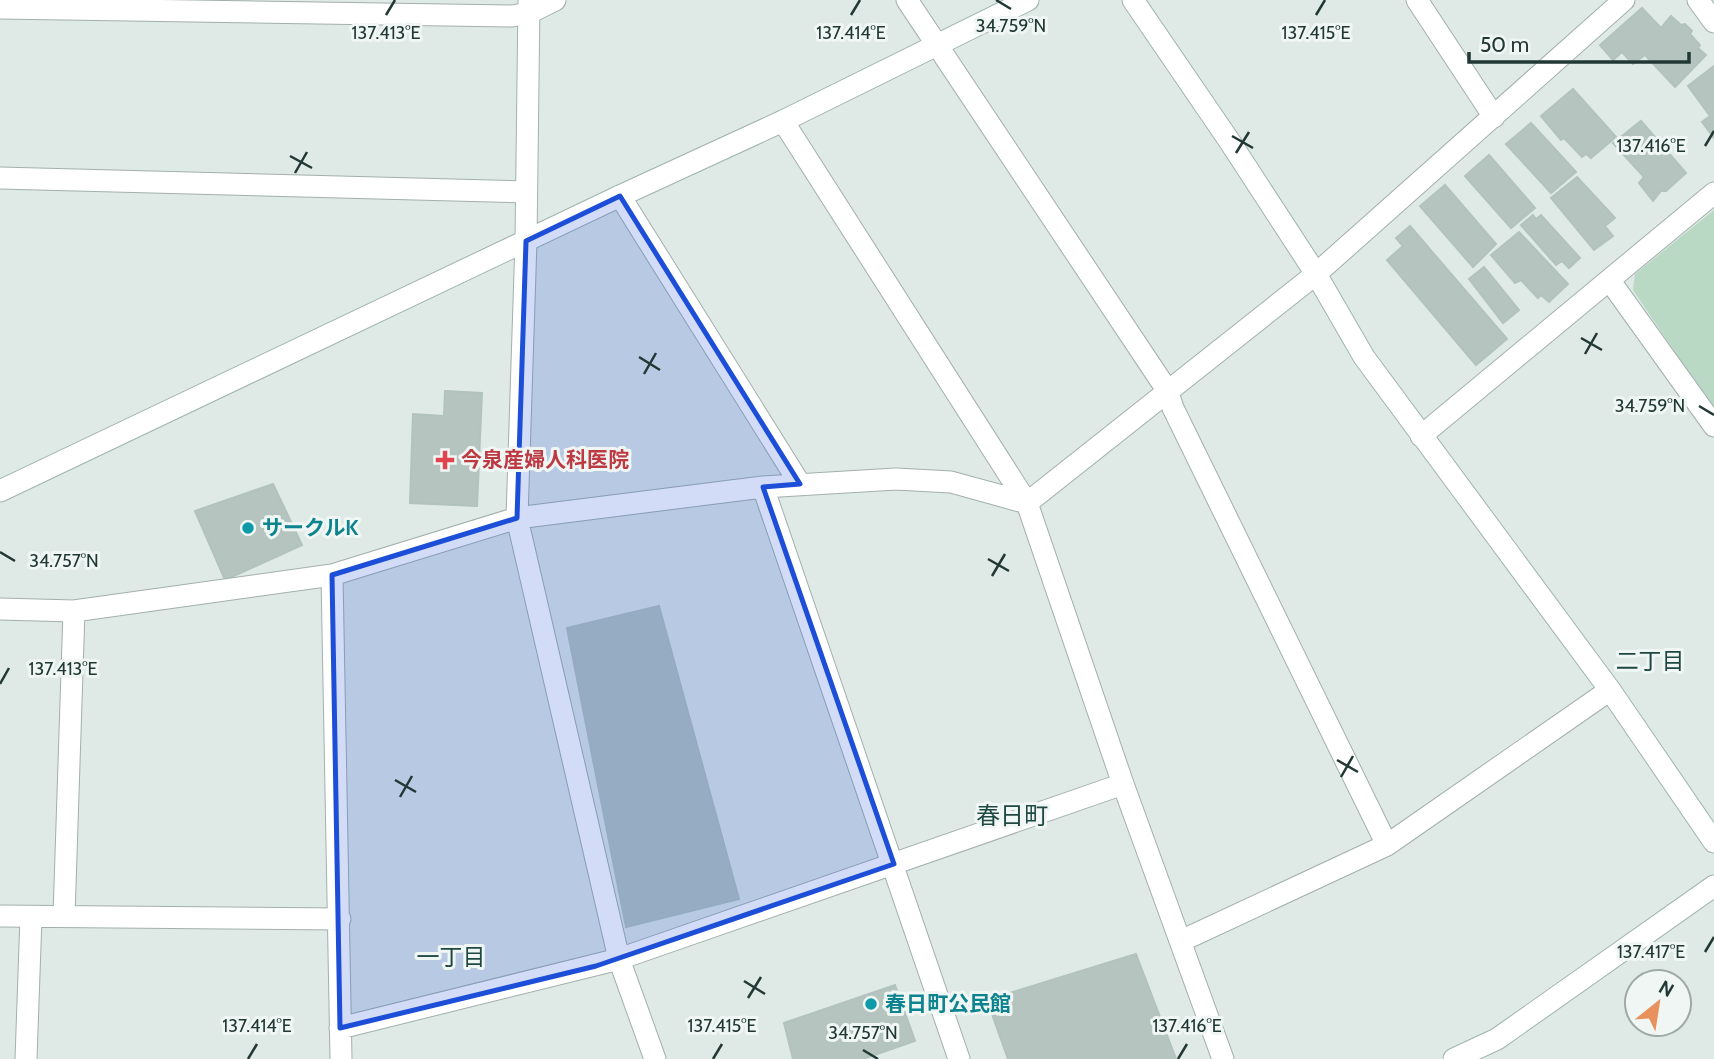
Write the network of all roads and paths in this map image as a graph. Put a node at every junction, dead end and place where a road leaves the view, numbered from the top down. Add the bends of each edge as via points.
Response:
1 (555, 0) edge
2 (907, 0) edge
3 (1028, 0) edge
4 (1133, 0) edge
5 (1417, 0) edge
6 (1624, 0) edge
7 (1698, 0) edge
8 (529, 6) edge
9 (0, 8) edge
10 (1714, 22) edge
11 (936, 43) junction
12 (1494, 117) junction
13 (783, 121) junction
14 (0, 178) edge
15 (526, 192) junction
16 (1714, 193) edge
17 (620, 196) junction
18 (526, 241) junction
19 (1316, 274) junction
20 (1610, 281) junction
21 (1167, 390) junction
22 (1714, 426) edge
23 (1421, 436) junction
24 (800, 484) junction
25 (763, 487) junction
26 (0, 491) edge
27 (1027, 503) junction
28 (517, 518) junction
29 (332, 575) junction
30 (0, 609) edge
31 (74, 611) junction
32 (1610, 690) junction
33 (1123, 784) junction
34 (1714, 842) edge
35 (1387, 845) junction
36 (894, 864) junction
37 (1714, 887) edge
38 (0, 916) edge
39 (64, 916) junction
40 (32, 917) junction
41 (340, 919) junction
42 (1181, 941) junction
43 (619, 959) junction
44 (340, 1028) junction
45 (26, 1059) edge
46 (341, 1059) edge
47 (655, 1059) edge
48 (959, 1059) edge
49 (1223, 1059) edge
50 (1454, 1059) edge

1 - 8 street
2 - 11 street
3 - 11 street
4 - 19 street
5 - 12 street
6 - 12 street
7 - 10 street
8 - 9 street via 512,16
8 - 15 street
11 - 13 street
11 - 21 street
12 - 19 street
13 - 17 street
13 - 27 street
14 - 15 street
15 - 18 street
16 - 20 street
17 - 18 street
17 - 24 street
18 - 26 street
18 - 28 street
19 - 21 street
19 - 23 street via 1364,357
20 - 22 street
20 - 23 street
21 - 27 street
21 - 35 street
23 - 32 street
24 - 25 street
24 - 27 street via 896,479 951,482
25 - 28 street
25 - 36 street
27 - 33 street
28 - 29 street
28 - 43 street
29 - 31 street
29 - 41 street
30 - 31 street
31 - 39 street
32 - 34 street
32 - 35 street
33 - 36 street
33 - 42 street
35 - 42 street
36 - 43 street
36 - 48 street
37 - 50 street via 1497,1039
38 - 40 street
39 - 40 street
39 - 41 street
40 - 45 street
41 - 44 street
42 - 49 street
43 - 44 street
43 - 47 street
44 - 46 street

